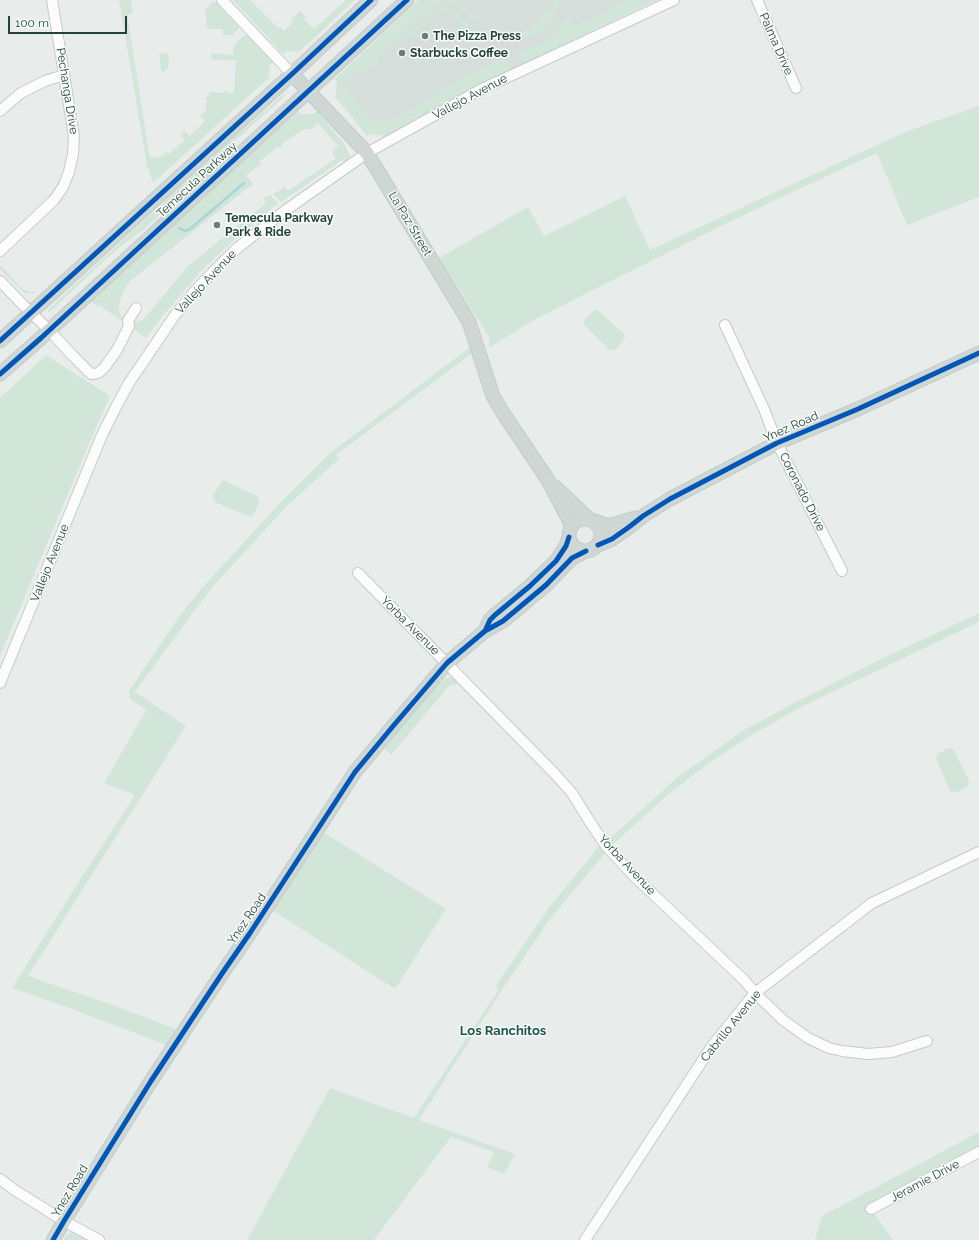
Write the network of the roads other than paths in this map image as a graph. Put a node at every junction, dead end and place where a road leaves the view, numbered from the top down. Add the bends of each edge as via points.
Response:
1 (52, 0) edge
2 (222, 0) edge
3 (371, 0) edge
4 (407, 0) edge
5 (674, 0) edge
6 (756, 0) edge
7 (292, 74) junction
8 (64, 75) junction
9 (796, 88) dead end
10 (309, 92) junction
11 (0, 111) edge
12 (367, 153) junction
13 (0, 251) edge
14 (0, 281) edge
15 (136, 308) dead end
16 (31, 313) junction
17 (725, 324) dead end
18 (49, 330) junction
19 (0, 341) edge
20 (979, 353) edge
21 (0, 374) edge
22 (777, 443) junction
23 (548, 480) junction
24 (642, 516) junction
25 (591, 520) junction
26 (570, 532) junction
27 (592, 548) junction
28 (842, 571) dead end
29 (358, 573) dead end
30 (485, 631) junction
31 (447, 663) junction
32 (0, 683) edge
33 (979, 852) edge
34 (755, 993) junction
35 (928, 1041) dead end
36 (979, 1152) edge
37 (0, 1179) edge
38 (871, 1209) dead end
39 (64, 1221) junction
40 (54, 1240) edge
41 (99, 1240) edge
42 (585, 1240) edge

1 - 8 street, Pechanga Drive
2 - 7 street, La Paz Street
3 - 7 main road, Temecula Parkway
4 - 10 main road, Temecula Parkway
5 - 12 street, Vallejo Avenue via 480,90
6 - 9 street, Palma Drive
7 - 10 main road, La Paz Street
7 - 16 main road, Temecula Parkway
8 - 11 street via 21,93
8 - 13 street, Pechanga Drive via 74,136 69,172 54,200
10 - 12 main road, La Paz Street
10 - 18 main road, Temecula Parkway
12 - 23 main road, La Paz Street via 469,322 493,396
12 - 32 street, Vallejo Avenue via 286,210 235,250 194,292 155,344 129,383 102,435
14 - 16 street
15 - 18 street via 117,350 98,373 91,374
16 - 18 street
16 - 19 main road, Temecula Parkway
17 - 22 street, Coronado Drive
18 - 21 main road, Temecula Parkway
20 - 22 main road, Ynez Road
22 - 24 main road, Ynez Road
22 - 28 street, Coronado Drive
23 - 25 main road, La Paz Street
23 - 26 main road, La Paz Street
24 - 25 main road, Ynez Road via 612,525
24 - 27 main road, Ynez Road via 612,539
25 - 26 main road via 579,520
25 - 27 main road via 600,527 602,535
26 - 27 main road via 573,546 582,551
26 - 30 main road, Ynez Road via 566,546 556,561 495,615
27 - 30 main road, Ynez Road via 572,558 546,585 503,620
29 - 31 street, Yorba Avenue
30 - 31 main road, Ynez Road
31 - 34 street, Yorba Avenue via 572,792 611,851 635,877
31 - 39 main road, Ynez Road via 355,772 151,1080
33 - 34 street, Cabrillo Avenue via 872,903
34 - 35 street, Yorba Avenue via 783,1020 808,1038 829,1048 868,1054 892,1052
34 - 42 street, Cabrillo Avenue via 712,1046
36 - 38 street, Jeramie Drive
37 - 39 street
39 - 40 main road, Ynez Road
39 - 41 street

